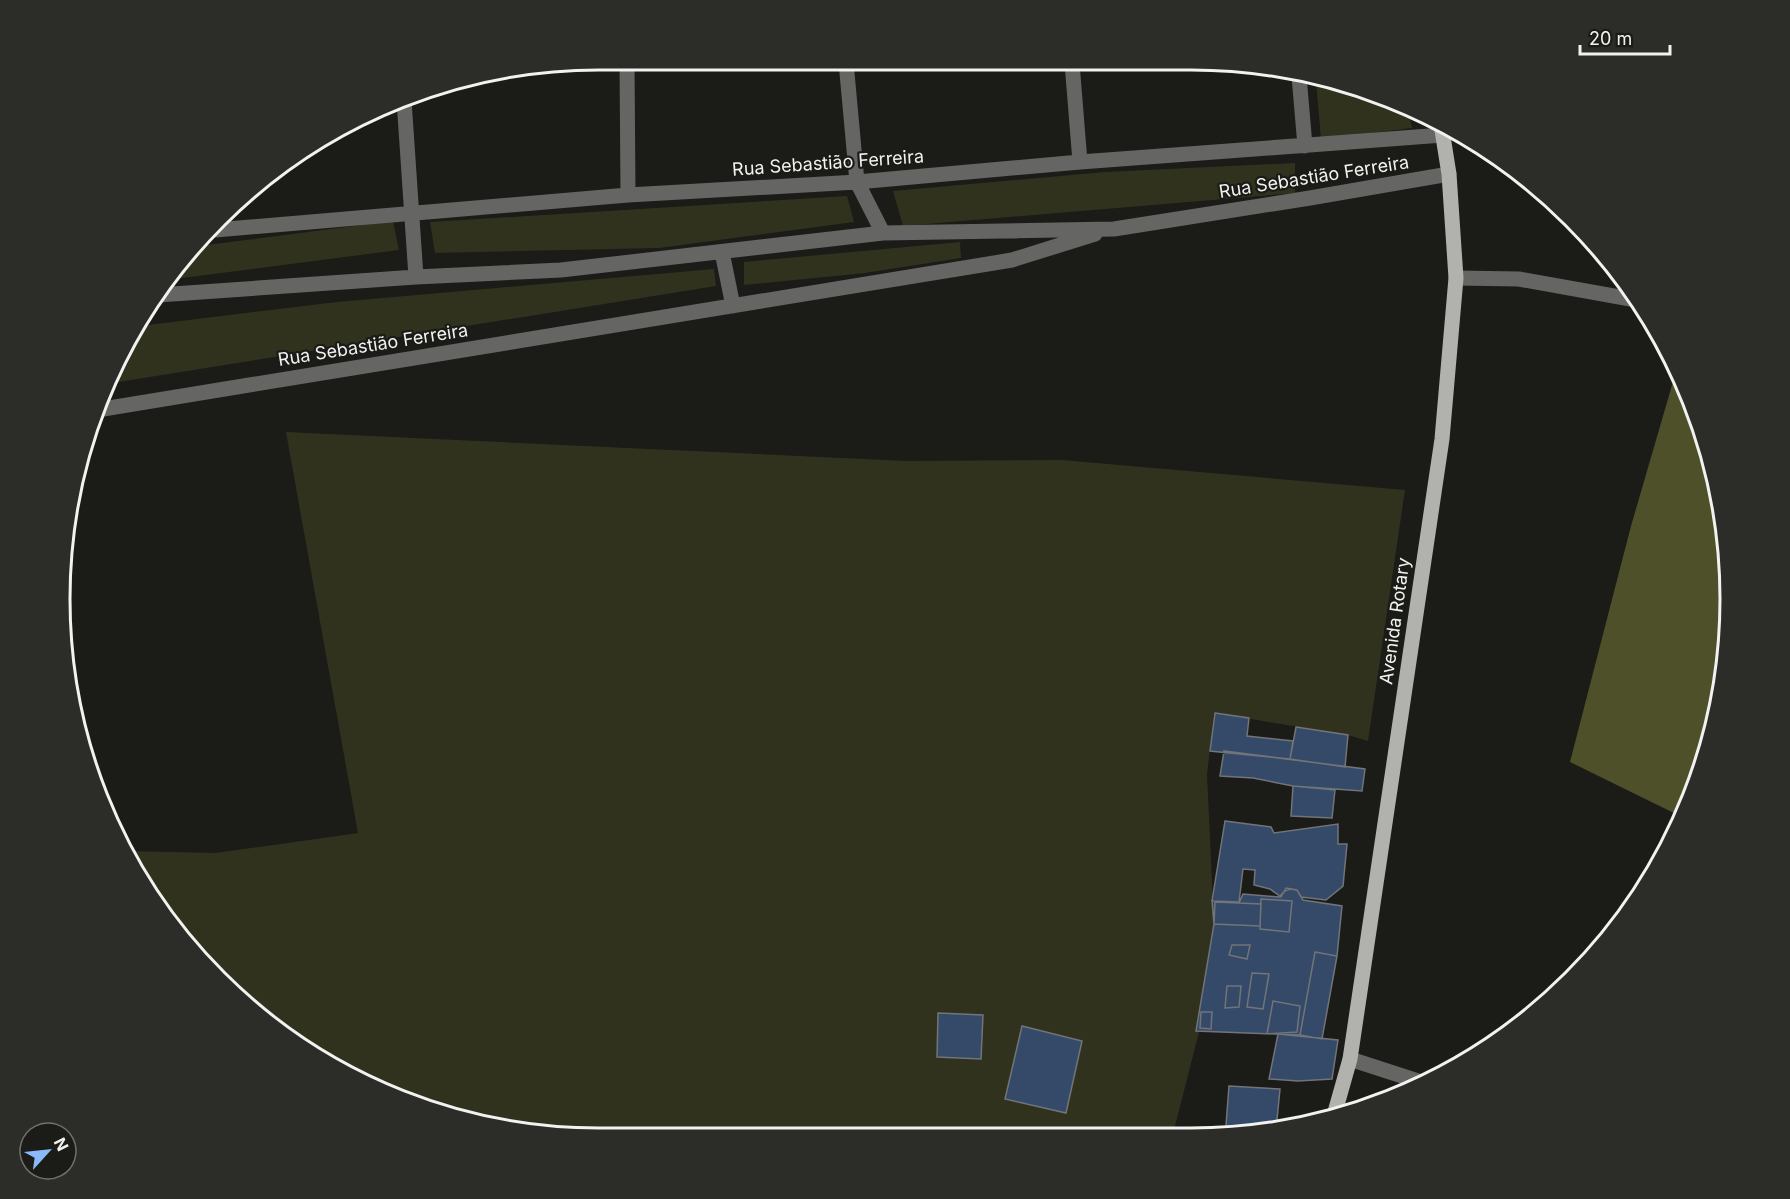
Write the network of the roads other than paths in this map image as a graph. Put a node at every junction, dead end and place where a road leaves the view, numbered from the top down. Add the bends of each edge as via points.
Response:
1 (627, 70) edge
2 (847, 70) edge
3 (1073, 70) edge
4 (1300, 82) edge
5 (404, 108) edge
6 (1434, 130) edge
7 (1443, 135) edge
8 (1305, 146) junction
9 (1080, 162) junction
10 (1449, 174) junction
11 (857, 182) junction
12 (628, 195) junction
13 (410, 213) junction
14 (1114, 228) junction
15 (221, 229) edge
16 (883, 233) junction
17 (723, 252) junction
18 (416, 277) junction
19 (1456, 278) junction
20 (168, 294) edge
21 (1624, 298) edge
22 (733, 306) junction
23 (107, 408) edge
24 (1350, 1059) junction
25 (1412, 1079) edge
26 (1336, 1107) edge

1 - 12 street
2 - 11 street
3 - 9 street
4 - 8 street
5 - 13 street
6 - 8 street, Rua Sebastião Ferreira
7 - 10 main road, Avenida Rotary
8 - 9 street, Rua Sebastião Ferreira
9 - 11 street, Rua Sebastião Ferreira
10 - 14 street, Rua Sebastião Ferreira
10 - 19 main road, Avenida Rotary
11 - 12 street, Rua Sebastião Ferreira
11 - 16 street
12 - 13 street, Rua Sebastião Ferreira
13 - 15 street, Rua Sebastião Ferreira
13 - 18 street
14 - 16 street, Rua Sebastião Ferreira
14 - 22 street, Rua Sebastião Ferreira via 1012,260
16 - 17 street, Rua Sebastião Ferreira
17 - 18 street, Rua Sebastião Ferreira via 561,270
17 - 22 street
18 - 20 street, Rua Sebastião Ferreira
19 - 21 street via 1519,279
19 - 24 main road, Avenida Rotary via 1442,439
22 - 23 street, Rua Sebastião Ferreira
24 - 25 street
24 - 26 main road, Avenida Rotary

